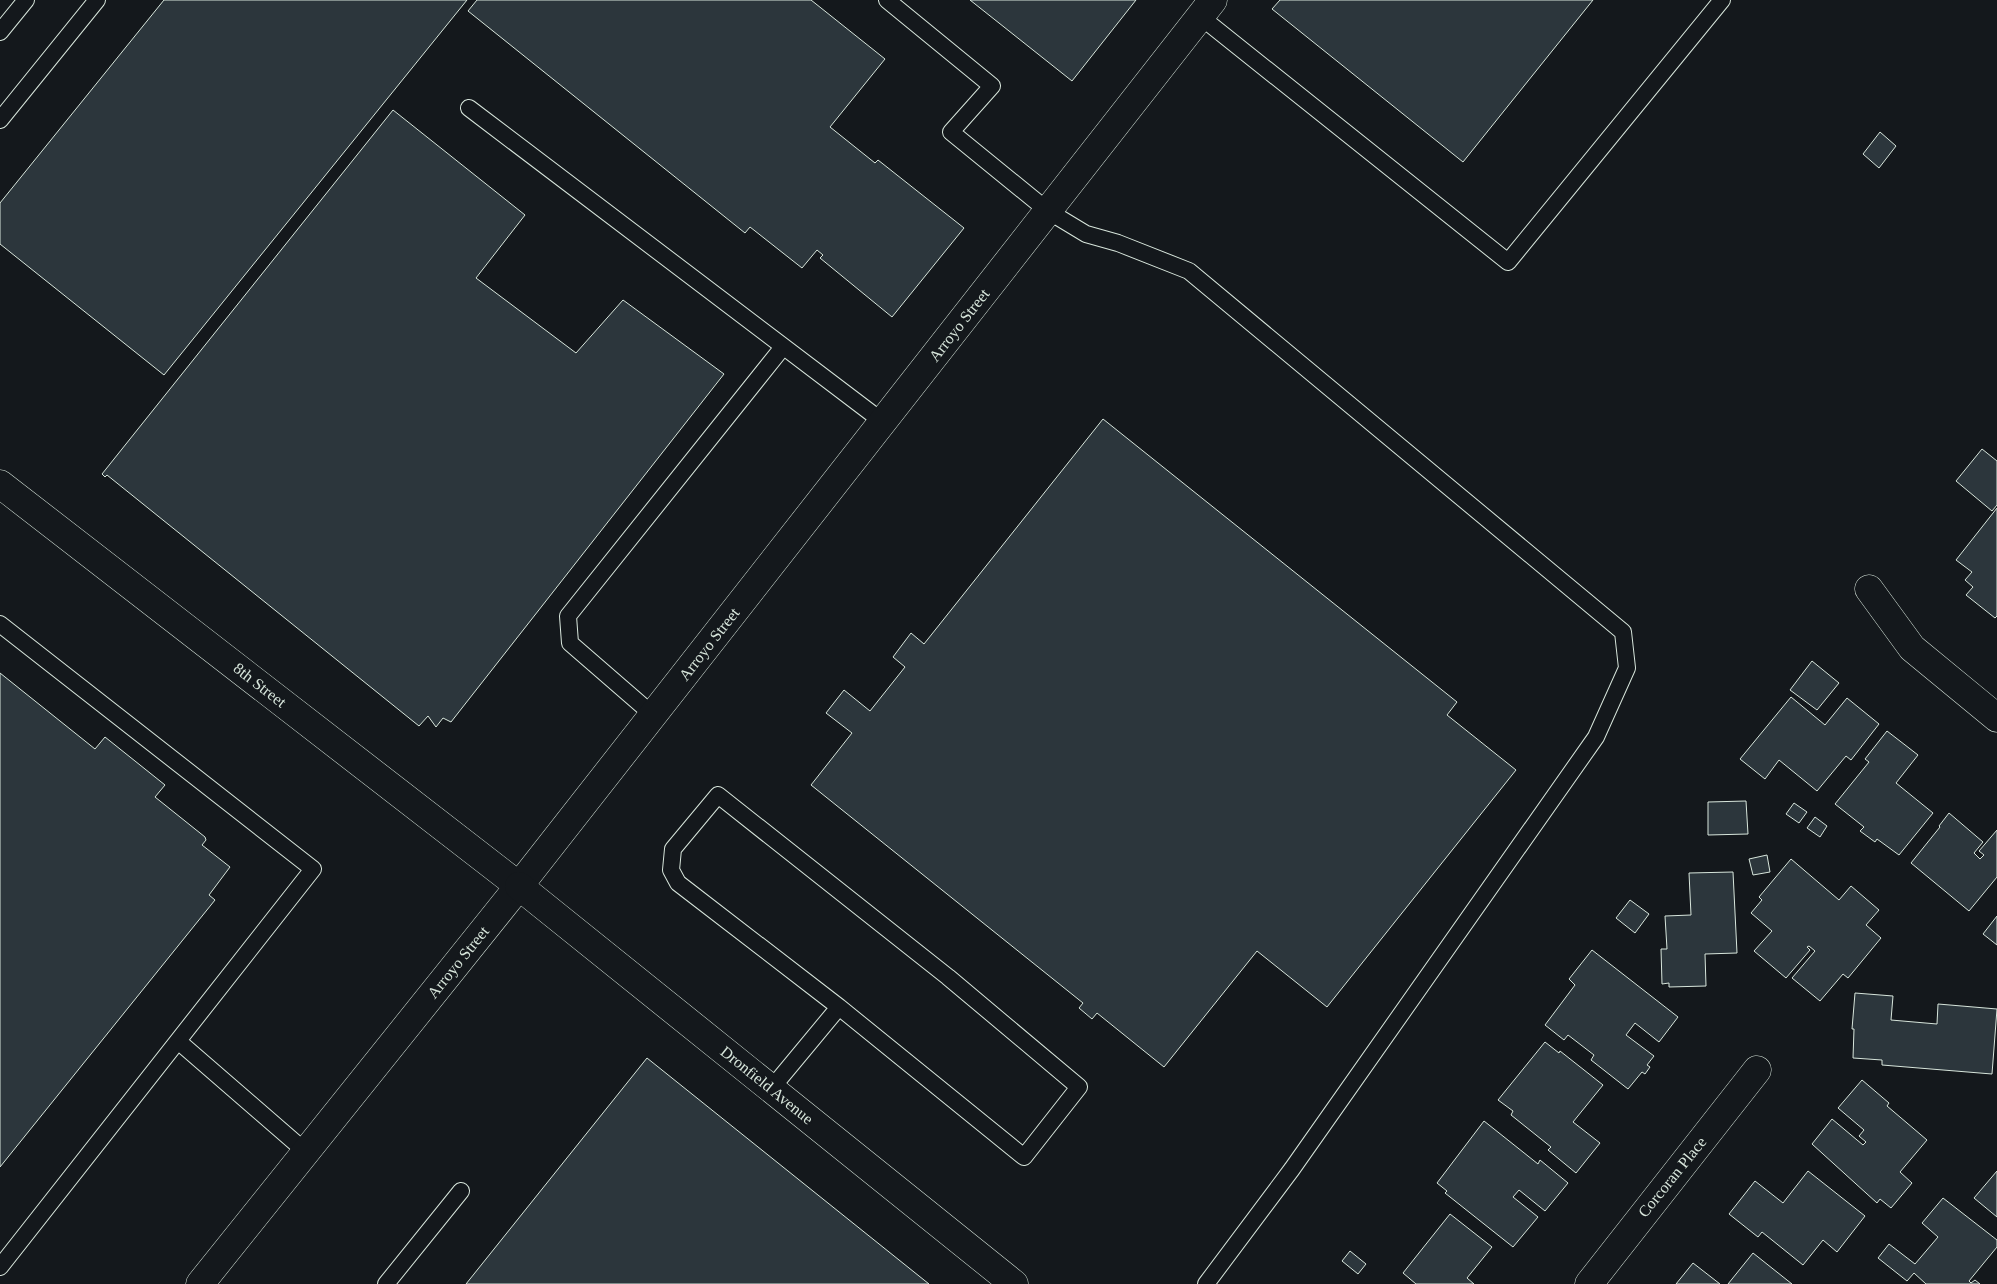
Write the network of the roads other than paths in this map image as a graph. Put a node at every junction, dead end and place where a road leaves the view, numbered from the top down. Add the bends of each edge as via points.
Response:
1 (26, 0) edge
2 (97, 0) edge
3 (887, 0) edge
4 (1722, 0) edge
5 (1207, 9) edge
6 (0, 32) edge
7 (469, 108) dead end
8 (0, 120) edge
9 (1048, 212) junction
10 (783, 347) junction
11 (883, 422) junction
12 (0, 484) edge
13 (1869, 589) dead end
14 (0, 624) edge
15 (653, 714) junction
16 (1997, 718) edge
17 (519, 886) junction
18 (839, 1007) junction
19 (178, 1041) junction
20 (1757, 1070) dead end
21 (771, 1089) junction
22 (306, 1152) junction
23 (461, 1191) dead end
24 (0, 1268) edge
25 (200, 1284) edge
26 (386, 1284) edge
27 (1014, 1284) edge
28 (1206, 1284) edge
29 (1589, 1284) edge

1 - 6 lane
2 - 8 lane
3 - 9 lane via 992,86 951,132
4 - 5 lane via 1508,262
5 - 9 street, Arroyo Street
7 - 10 lane
9 - 11 street, Arroyo Street
9 - 28 lane via 1086,234 1118,243 1189,272 1623,632 1627,668 1596,738 1282,1182
10 - 11 lane
10 - 15 lane via 568,616 570,643
11 - 15 street, Arroyo Street
12 - 17 street, 8th Street
13 - 16 street via 1912,648
14 - 19 lane via 312,870
15 - 17 street, Arroyo Street
17 - 21 street, Dronfield Avenue
17 - 22 street, Arroyo Street
18 - 18 lane via 678,883 671,870 672,849 718,795 948,977 1079,1087 1024,1157
18 - 21 lane
19 - 22 lane
19 - 24 lane
20 - 29 street, Corcoran Place
21 - 27 street, Dronfield Avenue
22 - 25 street, Arroyo Street
23 - 26 lane

